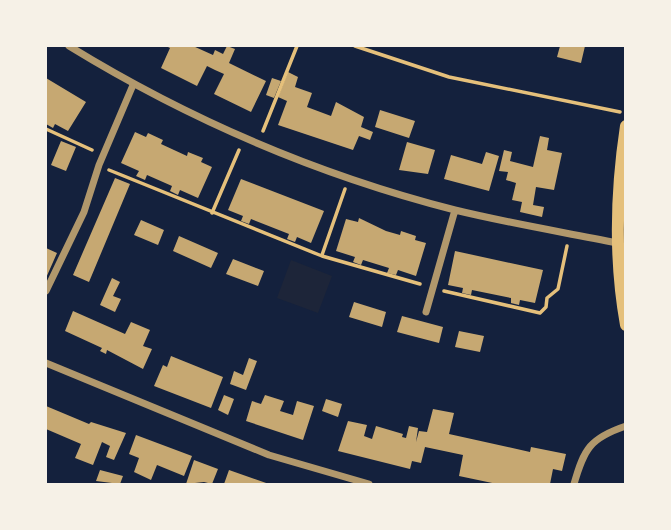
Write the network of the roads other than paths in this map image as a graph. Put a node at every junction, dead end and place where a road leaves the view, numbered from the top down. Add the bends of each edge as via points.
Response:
1 (69, 46) edge
2 (133, 85) junction
3 (625, 125) edge
4 (454, 210) junction
5 (617, 243) junction
6 (46, 291) edge
7 (426, 312) dead end
8 (625, 325) edge
9 (46, 363) edge
10 (625, 426) edge
11 (369, 485) edge
12 (574, 485) edge

1 - 2 street
2 - 4 street via 244,139
2 - 6 street via 84,212
3 - 5 main road
4 - 5 street
4 - 7 street
5 - 8 main road
9 - 11 street via 269,455
10 - 12 street via 600,435 581,460

